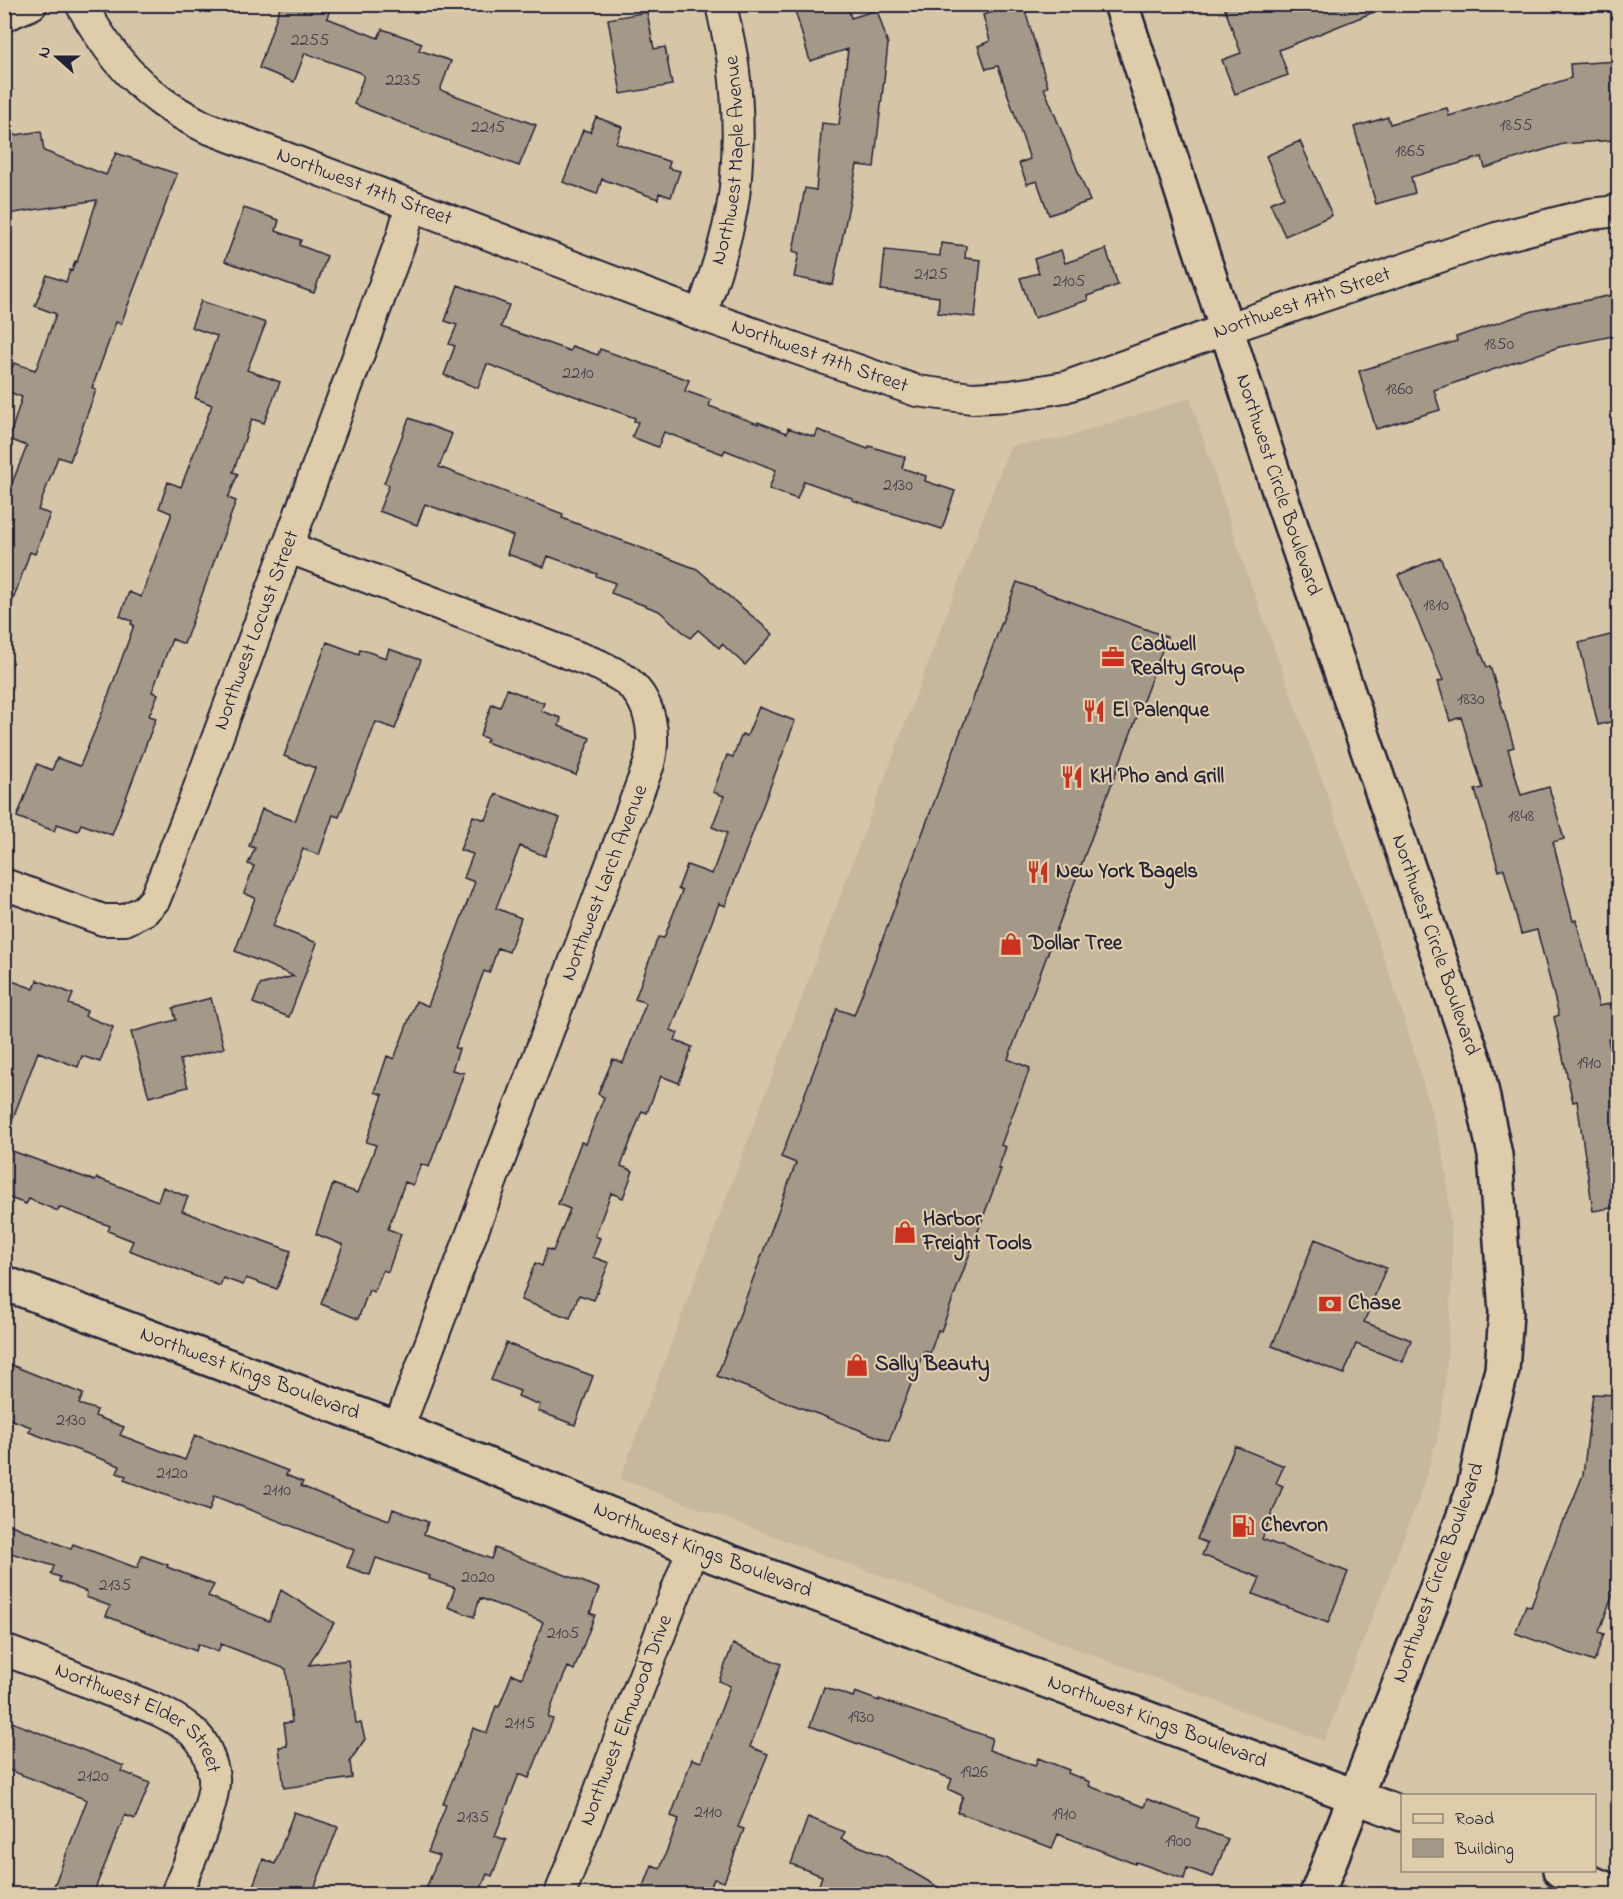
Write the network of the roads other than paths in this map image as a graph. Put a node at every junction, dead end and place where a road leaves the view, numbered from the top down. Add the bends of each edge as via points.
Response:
1 (32, 4) edge
2 (81, 4) edge
3 (721, 4) edge
4 (1120, 4) edge
5 (4, 16) edge
6 (411, 205) junction
7 (1618, 211) edge
8 (701, 315) junction
9 (1226, 329) junction
10 (286, 547) junction
11 (4, 884) edge
12 (4, 1283) edge
13 (398, 1429) junction
14 (693, 1548) junction
15 (4, 1650) edge
16 (1356, 1798) junction
17 (1401, 1814) edge
18 (1565, 1872) edge
19 (176, 1894) edge
20 (560, 1894) edge
21 (1317, 1894) edge
22 (1618, 1894) edge

1 - 5 street
2 - 6 street, Northwest 17th Street via 113,55 136,80 205,128
3 - 8 street, Northwest Maple Avenue via 738,108 736,179 727,227
4 - 9 main road, Northwest Circle Boulevard
6 - 8 street, Northwest 17th Street
6 - 10 street, Northwest Locust Street
7 - 9 street, Northwest 17th Street via 1590,214 1496,238
8 - 9 street, Northwest 17th Street via 917,391 972,398 1065,387
9 - 16 main road, Northwest Circle Boulevard via 1476,1065 1495,1155 1506,1313 1502,1370 1474,1489
10 - 11 street, Northwest Locust Street via 155,899 145,910 125,920 103,920
10 - 13 street, Northwest Larch Avenue via 599,665 628,682 645,703 653,729 649,764
12 - 13 main road, Northwest Kings Boulevard
13 - 14 main road, Northwest Kings Boulevard
14 - 16 main road, Northwest Kings Boulevard
14 - 20 street, Northwest Elmwood Drive
15 - 19 street, Northwest Elder Street via 178,1720 198,1737 214,1777 212,1794
16 - 17 main road, Northwest Kings Boulevard
16 - 21 main road, Northwest Circle Boulevard
18 - 22 main road

